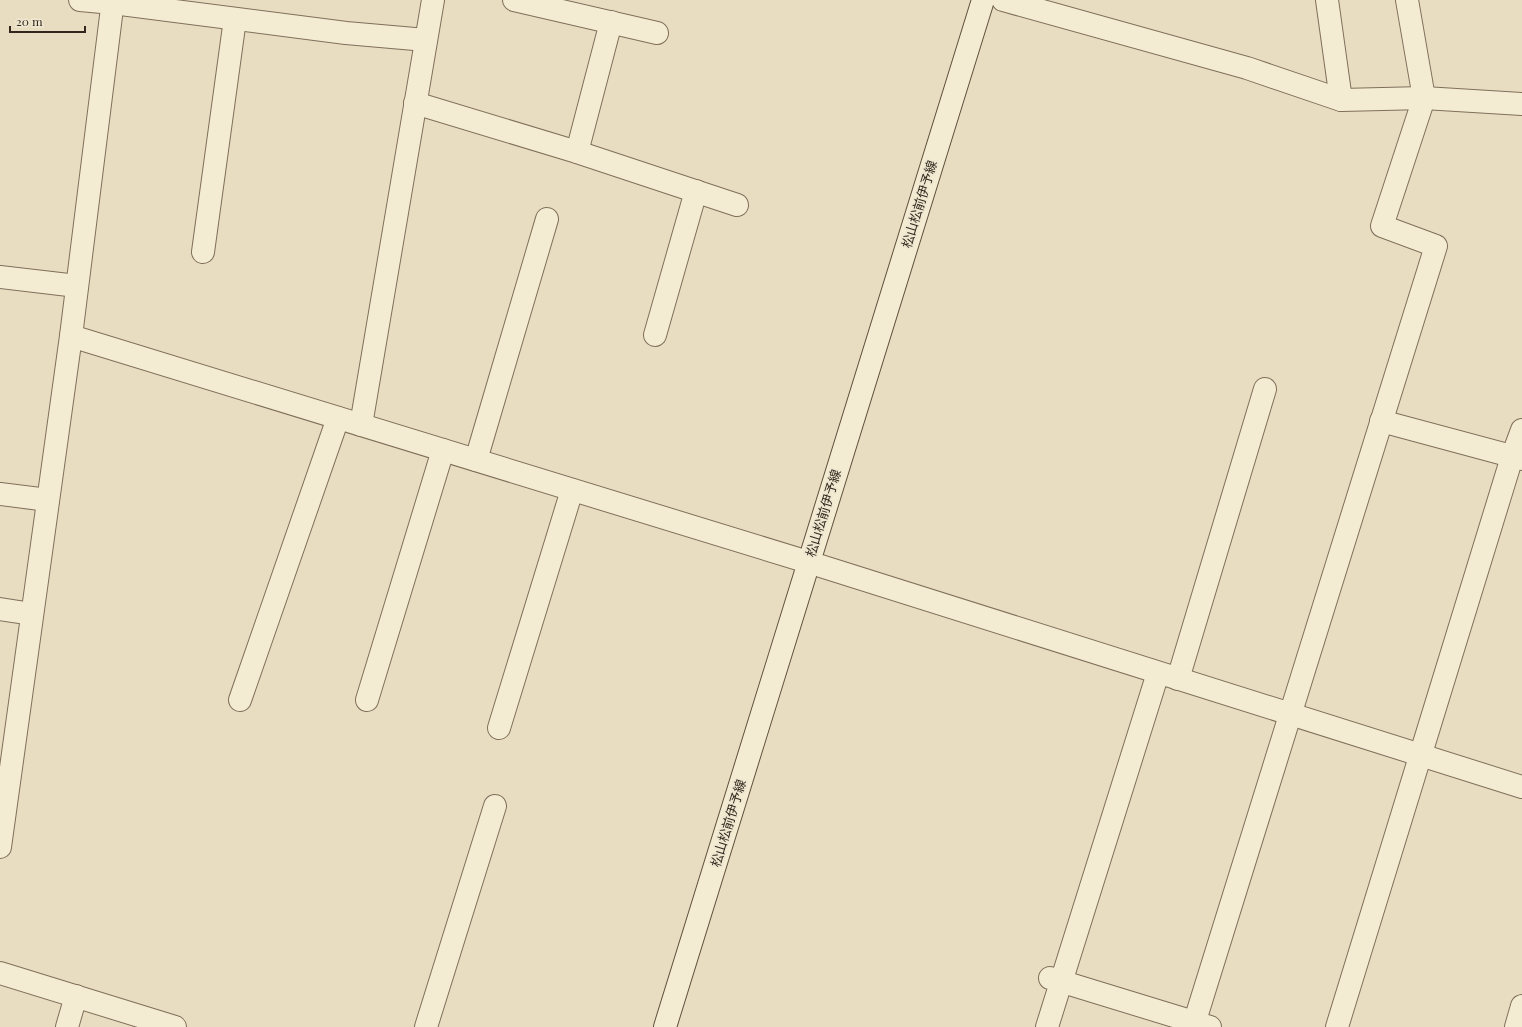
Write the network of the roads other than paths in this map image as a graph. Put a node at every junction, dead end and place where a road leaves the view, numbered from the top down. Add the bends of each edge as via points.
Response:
1 (80, 0) edge
2 (433, 0) edge
3 (514, 0) edge
4 (983, 0) edge
5 (1003, 0) edge
6 (1327, 0) edge
7 (1407, 0) edge
8 (113, 1) edge
9 (235, 19) junction
10 (611, 22) junction
11 (657, 33) dead end
12 (426, 40) junction
13 (1424, 98) junction
14 (1341, 100) junction
15 (415, 103) junction
16 (1522, 104) edge
17 (576, 152) junction
18 (696, 191) junction
19 (737, 204) dead end
20 (547, 219) dead end
21 (203, 252) dead end
22 (0, 277) edge
23 (77, 286) junction
24 (71, 336) junction
25 (655, 336) dead end
26 (1265, 389) dead end
27 (338, 418) junction
28 (1381, 422) junction
29 (361, 425) junction
30 (1522, 430) edge
31 (443, 450) junction
32 (1517, 458) edge
33 (476, 460) junction
34 (572, 490) junction
35 (0, 494) edge
36 (48, 500) junction
37 (808, 562) junction
38 (0, 609) edge
39 (32, 614) junction
40 (1158, 672) junction
41 (1178, 679) junction
42 (240, 700) dead end
43 (367, 700) dead end
44 (1290, 714) junction
45 (499, 728) dead end
46 (1421, 755) junction
47 (1522, 787) edge
48 (495, 806) dead end
49 (0, 847) edge
50 (0, 973) edge
51 (1056, 980) junction
52 (76, 996) junction
53 (1522, 1006) edge
54 (1199, 1025) edge
55 (67, 1027) edge
56 (175, 1027) edge
57 (426, 1027) edge
58 (665, 1027) edge
59 (1047, 1027) edge
60 (1337, 1027) edge
61 (1516, 1027) edge

1 - 8 street
2 - 12 street
3 - 10 street
4 - 37 street, 松山松前伊予線
5 - 14 street via 1247,68
6 - 14 street
7 - 13 street
8 - 9 street
8 - 23 street
9 - 12 street
9 - 21 street
10 - 11 street
10 - 17 street
12 - 15 street
13 - 14 street
13 - 16 street
13 - 28 street via 1382,226 1436,246
15 - 17 street
15 - 29 street
17 - 18 street
18 - 19 street
18 - 25 street
20 - 33 street
22 - 23 street
23 - 24 street
24 - 27 street
24 - 36 street
26 - 41 street
27 - 29 street
27 - 42 street
28 - 32 street
28 - 44 street
29 - 31 street
30 - 32 street
31 - 33 street
31 - 43 street
32 - 46 street
33 - 34 street
34 - 37 street
34 - 45 street
35 - 36 street
36 - 39 street
37 - 40 street
37 - 58 street, 松山松前伊予線
38 - 39 street
39 - 49 street
40 - 41 street
40 - 51 street
41 - 44 street
44 - 46 street
44 - 54 street
46 - 47 street
46 - 60 street
48 - 57 street
50 - 52 street
51 - 54 street
51 - 59 street
52 - 55 street
52 - 56 street
53 - 61 street

